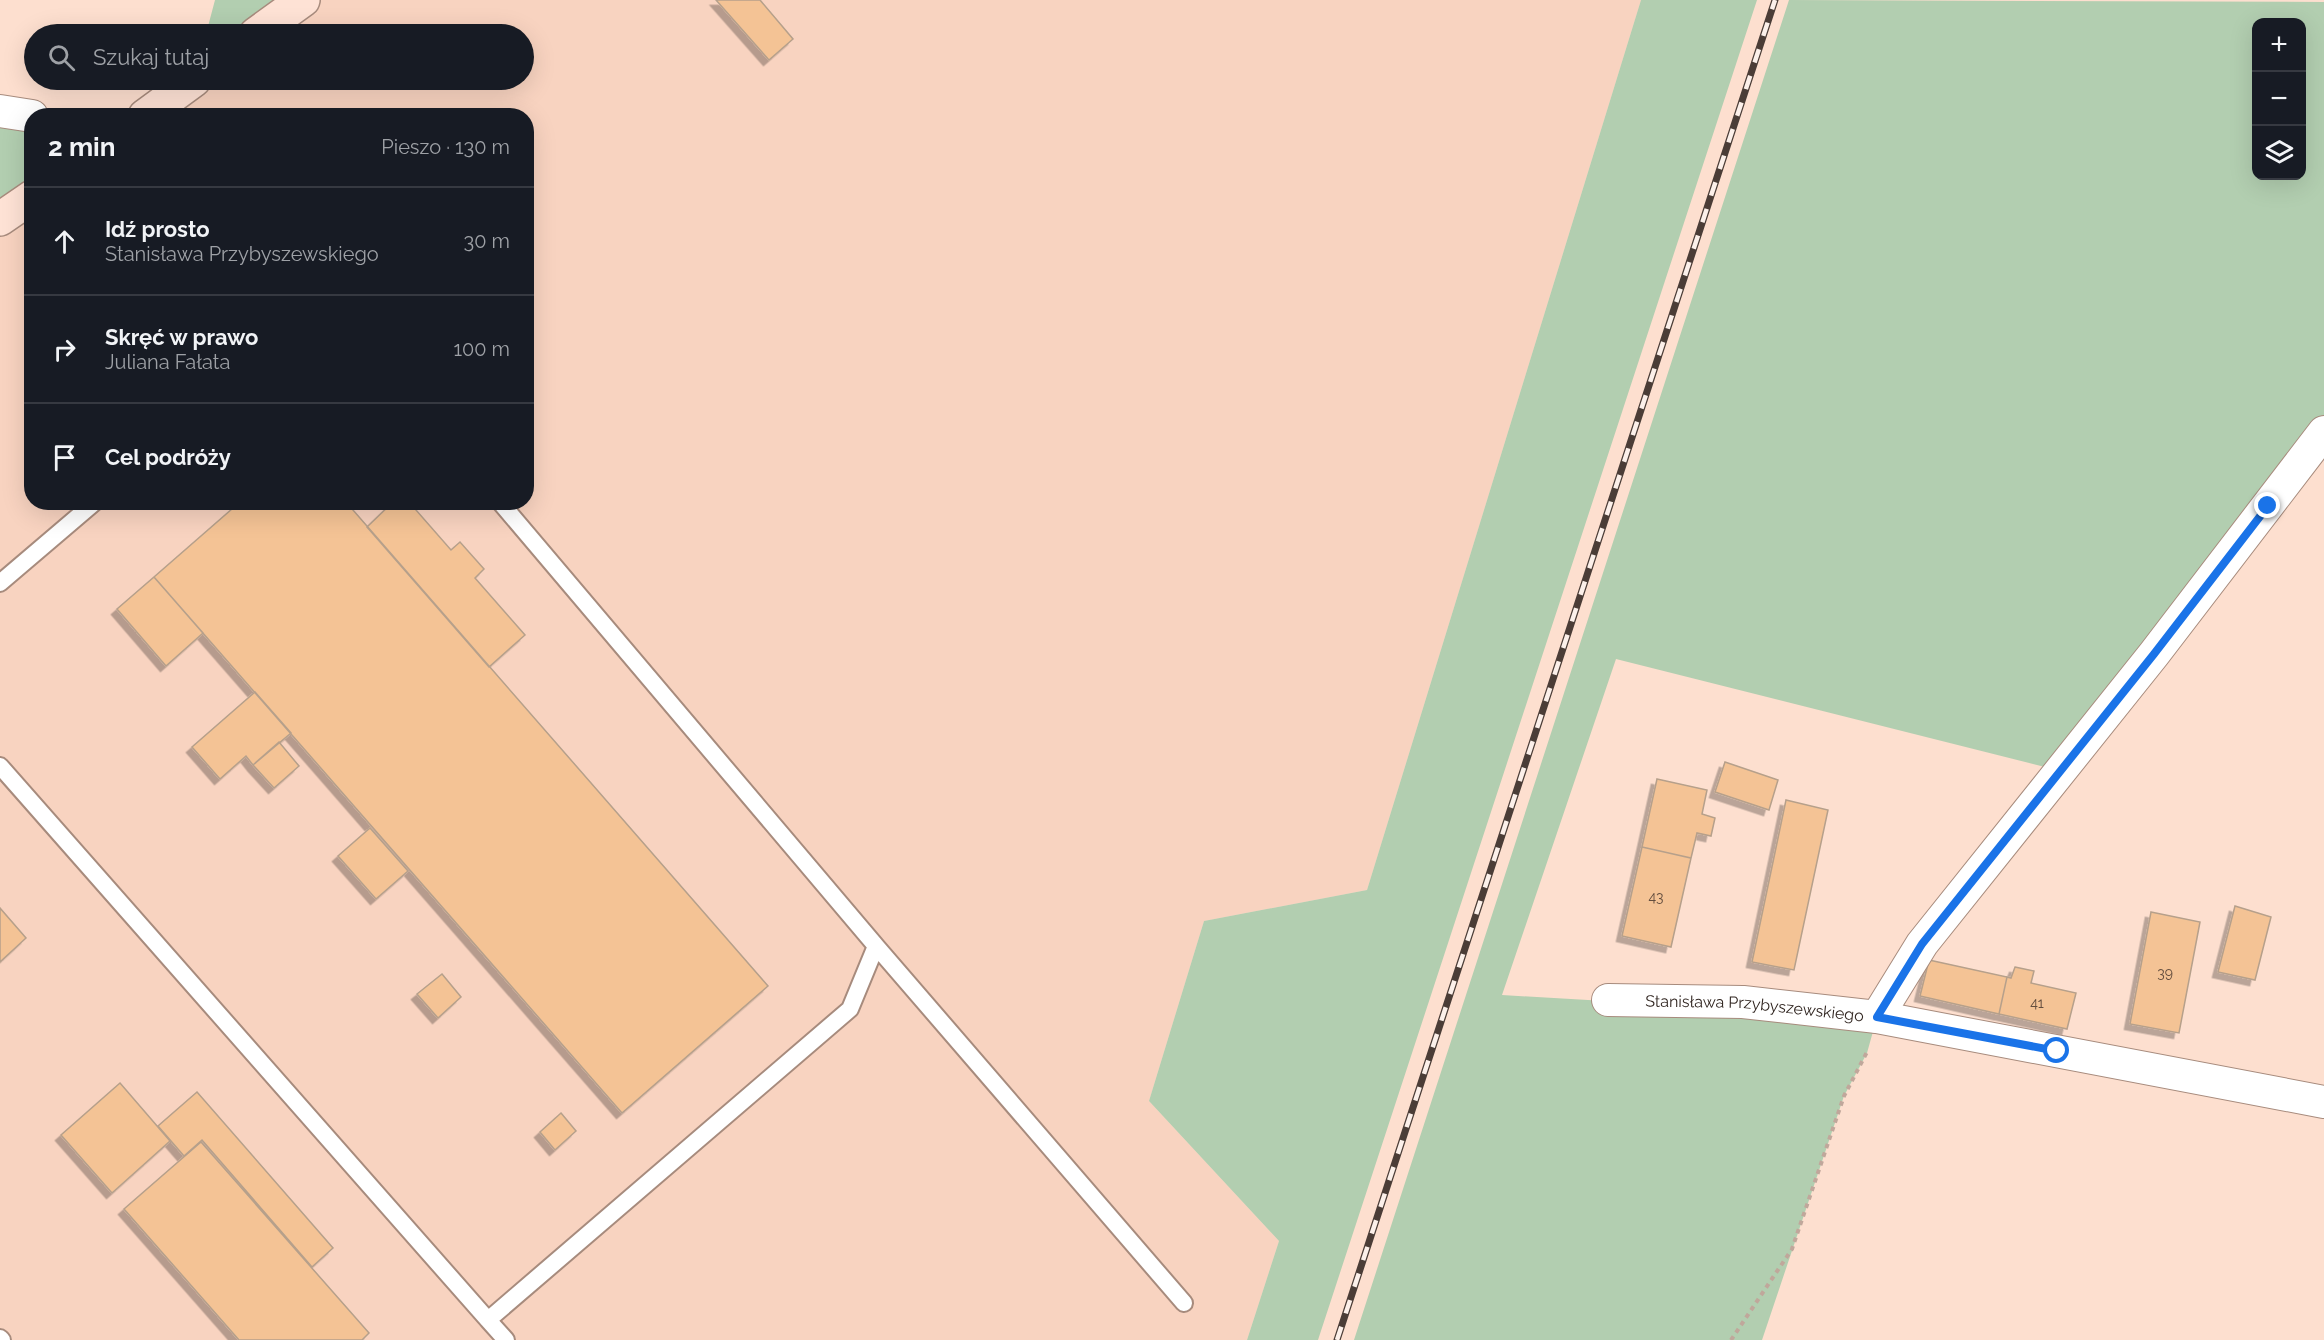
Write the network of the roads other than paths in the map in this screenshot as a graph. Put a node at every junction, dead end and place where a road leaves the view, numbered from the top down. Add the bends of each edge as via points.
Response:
1 (303, 0) edge
2 (270, 24) edge
3 (180, 90) edge
4 (156, 108) edge
5 (0, 111) edge
6 (24, 115) edge
7 (24, 202) edge
8 (0, 219) edge
9 (2324, 432) edge
10 (86, 510) edge
11 (507, 510) edge
12 (0, 583) edge
13 (0, 766) edge
14 (876, 946) junction
15 (1608, 1000) dead end
16 (1877, 1017) junction
17 (2324, 1102) edge
18 (1184, 1304) dead end
19 (488, 1320) junction
20 (506, 1340) edge

1 - 2 street
3 - 4 street
5 - 6 street
7 - 8 street
9 - 16 street via 2154,654 1922,944
10 - 12 lane
11 - 14 lane
13 - 19 lane
14 - 18 lane
14 - 19 lane via 850,1009
15 - 16 street, Stanisława Przybyszewskiego via 1743,1002
16 - 17 street, Stanisława Przybyszewskiego
19 - 20 lane

